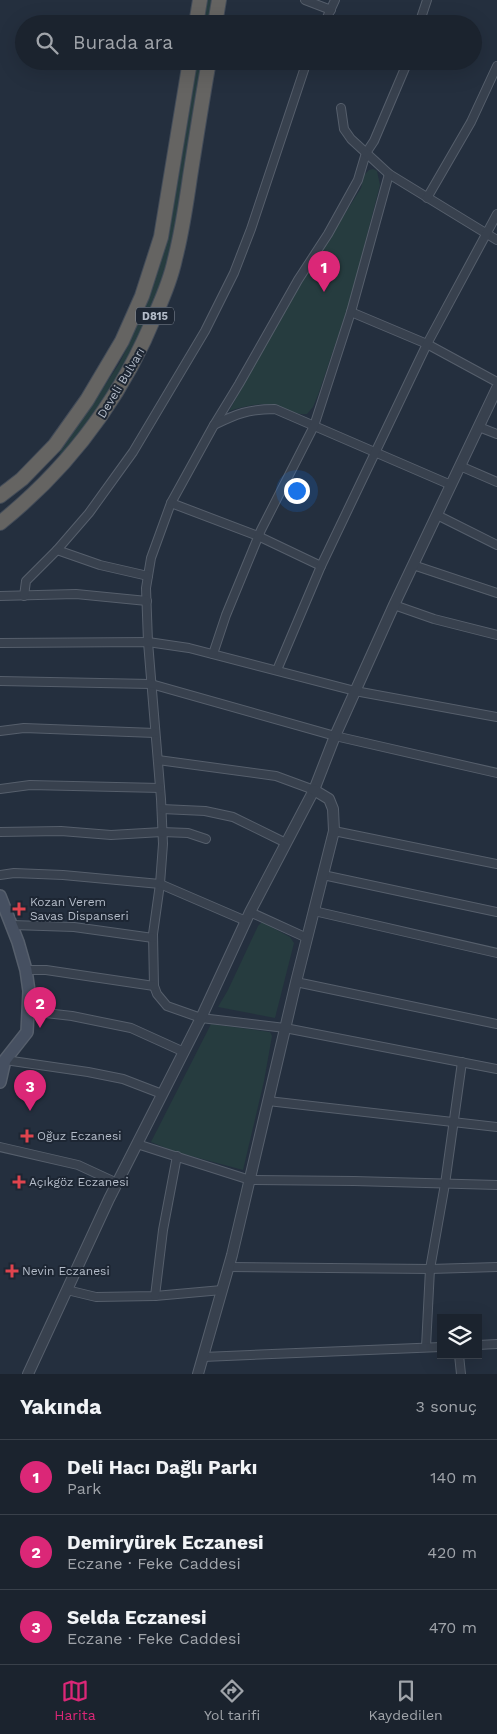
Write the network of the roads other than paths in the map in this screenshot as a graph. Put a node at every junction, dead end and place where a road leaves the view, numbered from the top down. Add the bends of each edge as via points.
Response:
1 (200, 0) edge
2 (219, 0) edge
3 (305, 0) edge
4 (335, 0) edge
5 (426, 0) edge
6 (331, 10) junction
7 (198, 15) edge
8 (216, 15) edge
9 (328, 15) edge
10 (422, 15) edge
11 (497, 66) edge
12 (189, 70) edge
13 (207, 70) edge
14 (304, 70) edge
15 (404, 70) edge
16 (494, 81) edge
17 (341, 108) dead end
18 (366, 153) junction
19 (389, 174) junction
20 (427, 198) junction
21 (497, 214) edge
22 (487, 234) junction
23 (497, 240) edge
24 (351, 312) junction
25 (427, 344) junction
26 (497, 382) edge
27 (497, 388) edge
28 (214, 426) junction
29 (314, 426) junction
30 (479, 427) junction
31 (497, 434) edge
32 (376, 452) junction
33 (460, 466) junction
34 (497, 482) edge
35 (451, 485) junction
36 (0, 496) edge
37 (171, 503) junction
38 (437, 515) junction
39 (0, 523) edge
40 (258, 536) junction
41 (497, 545) edge
42 (57, 550) junction
43 (413, 565) junction
44 (321, 566) junction
45 (148, 576) junction
46 (497, 593) edge
47 (0, 596) edge
48 (24, 596) junction
49 (147, 601) junction
50 (394, 605) junction
51 (497, 635) edge
52 (148, 642) junction
53 (0, 643) edge
54 (213, 654) junction
55 (277, 670) junction
56 (0, 681) edge
57 (151, 684) junction
58 (355, 691) junction
59 (497, 717) edge
60 (0, 731) edge
61 (155, 733) junction
62 (335, 736) junction
63 (158, 760) junction
64 (497, 773) edge
65 (160, 788) junction
66 (0, 789) edge
67 (314, 790) junction
68 (162, 809) junction
69 (334, 831) junction
70 (0, 832) edge
71 (162, 832) junction
72 (206, 839) dead end
73 (286, 843) junction
74 (497, 864) edge
75 (0, 875) edge
76 (323, 875) junction
77 (160, 884) junction
78 (0, 896) edge
79 (314, 911) junction
80 (497, 912) edge
81 (248, 917) junction
82 (12, 925) junction
83 (153, 938) junction
84 (307, 938) junction
85 (497, 953) edge
86 (26, 970) junction
87 (296, 982) junction
88 (154, 986) junction
89 (28, 1011) junction
90 (201, 1018) junction
91 (497, 1024) edge
92 (285, 1028) junction
93 (184, 1052) junction
94 (5, 1060) junction
95 (462, 1062) junction
96 (497, 1069) edge
97 (0, 1082) edge
98 (162, 1094) junction
99 (268, 1102) junction
100 (453, 1122) junction
101 (497, 1127) edge
102 (137, 1144) junction
103 (0, 1147) edge
104 (177, 1156) junction
105 (250, 1180) junction
106 (117, 1184) junction
107 (445, 1184) junction
108 (497, 1185) edge
109 (229, 1267) junction
110 (497, 1267) edge
111 (430, 1269) junction
112 (67, 1290) junction
113 (222, 1290) junction
114 (155, 1296) junction
115 (497, 1344) edge
116 (482, 1345) edge
117 (426, 1347) junction
118 (437, 1347) edge
119 (203, 1357) junction
120 (459, 1359) edge
121 (28, 1374) edge
122 (198, 1374) edge
123 (461, 1374) edge

1 - 7 highway
2 - 8 highway
3 - 6 street
4 - 6 street
5 - 10 street
6 - 9 street
11 - 16 street
12 - 36 highway, Develi Bulvarı / D815 via 161,237 130,323 101,378 55,445
13 - 39 highway, Develi Bulvarı / D815 via 177,251 145,341 93,428 61,466
14 - 42 street via 251,229 206,332 133,452 89,513
15 - 18 street
16 - 20 street
17 - 18 street via 344,129
18 - 19 street
18 - 28 street via 358,180 328,234
19 - 20 street
19 - 24 street
20 - 22 street
21 - 22 street
22 - 23 street
22 - 25 street
24 - 25 street
24 - 29 street
25 - 26 street
25 - 32 street
27 - 30 street
28 - 29 street via 240,413 258,409 275,409
28 - 37 street
29 - 32 street
29 - 40 street
30 - 31 street
30 - 33 street
32 - 35 street
32 - 44 street
33 - 34 street
33 - 35 street
35 - 38 street
37 - 40 street
37 - 45 street via 151,558
38 - 41 street
38 - 43 street
40 - 44 street
40 - 54 street
42 - 45 street via 100,565
42 - 48 street via 26,581
43 - 46 street
43 - 50 street
44 - 55 street
45 - 49 street
47 - 48 street
48 - 49 street via 76,594
49 - 52 street
50 - 51 street
50 - 58 street
52 - 53 street
52 - 54 street
52 - 57 street
54 - 55 street
55 - 58 street
56 - 57 street
57 - 61 street
57 - 62 street
58 - 59 street
58 - 62 street
60 - 61 street via 24,728
61 - 63 street
62 - 64 street
62 - 67 street
63 - 65 street
63 - 67 street via 276,776
65 - 66 street via 30,785
65 - 68 street
67 - 69 street via 329,799
67 - 73 street
68 - 71 street
68 - 73 street via 205,811 233,817
69 - 74 street
69 - 76 street
70 - 71 street
71 - 72 street via 188,833
71 - 77 street
73 - 81 street
75 - 77 street via 63,875
76 - 79 street
76 - 80 street
77 - 81 street
77 - 83 street
78 - 82 main road
79 - 84 street
79 - 85 street
81 - 84 street
81 - 90 street
82 - 83 street via 74,927
82 - 86 main road
83 - 88 street
84 - 87 street
86 - 88 street
86 - 89 main road
87 - 91 street
87 - 92 street
88 - 90 street via 167,1006
89 - 93 street via 131,1028
89 - 94 main road via 27,1032
90 - 92 street
90 - 93 street
92 - 95 street
92 - 99 street
93 - 98 street
94 - 97 main road
94 - 98 street via 122,1079
95 - 96 street
95 - 100 street
98 - 102 street
99 - 100 street
99 - 105 street
100 - 101 street
100 - 107 street
102 - 104 street
102 - 106 street
103 - 106 street via 78,1165
104 - 105 street
104 - 114 street
105 - 107 street
105 - 109 street
106 - 112 street
107 - 108 street
107 - 111 street
109 - 111 street
109 - 113 street
110 - 111 street
111 - 117 street
112 - 114 street via 96,1296
112 - 121 street
113 - 114 street
113 - 119 street
115 - 116 street
117 - 118 street
117 - 119 street
119 - 122 street
120 - 123 street

